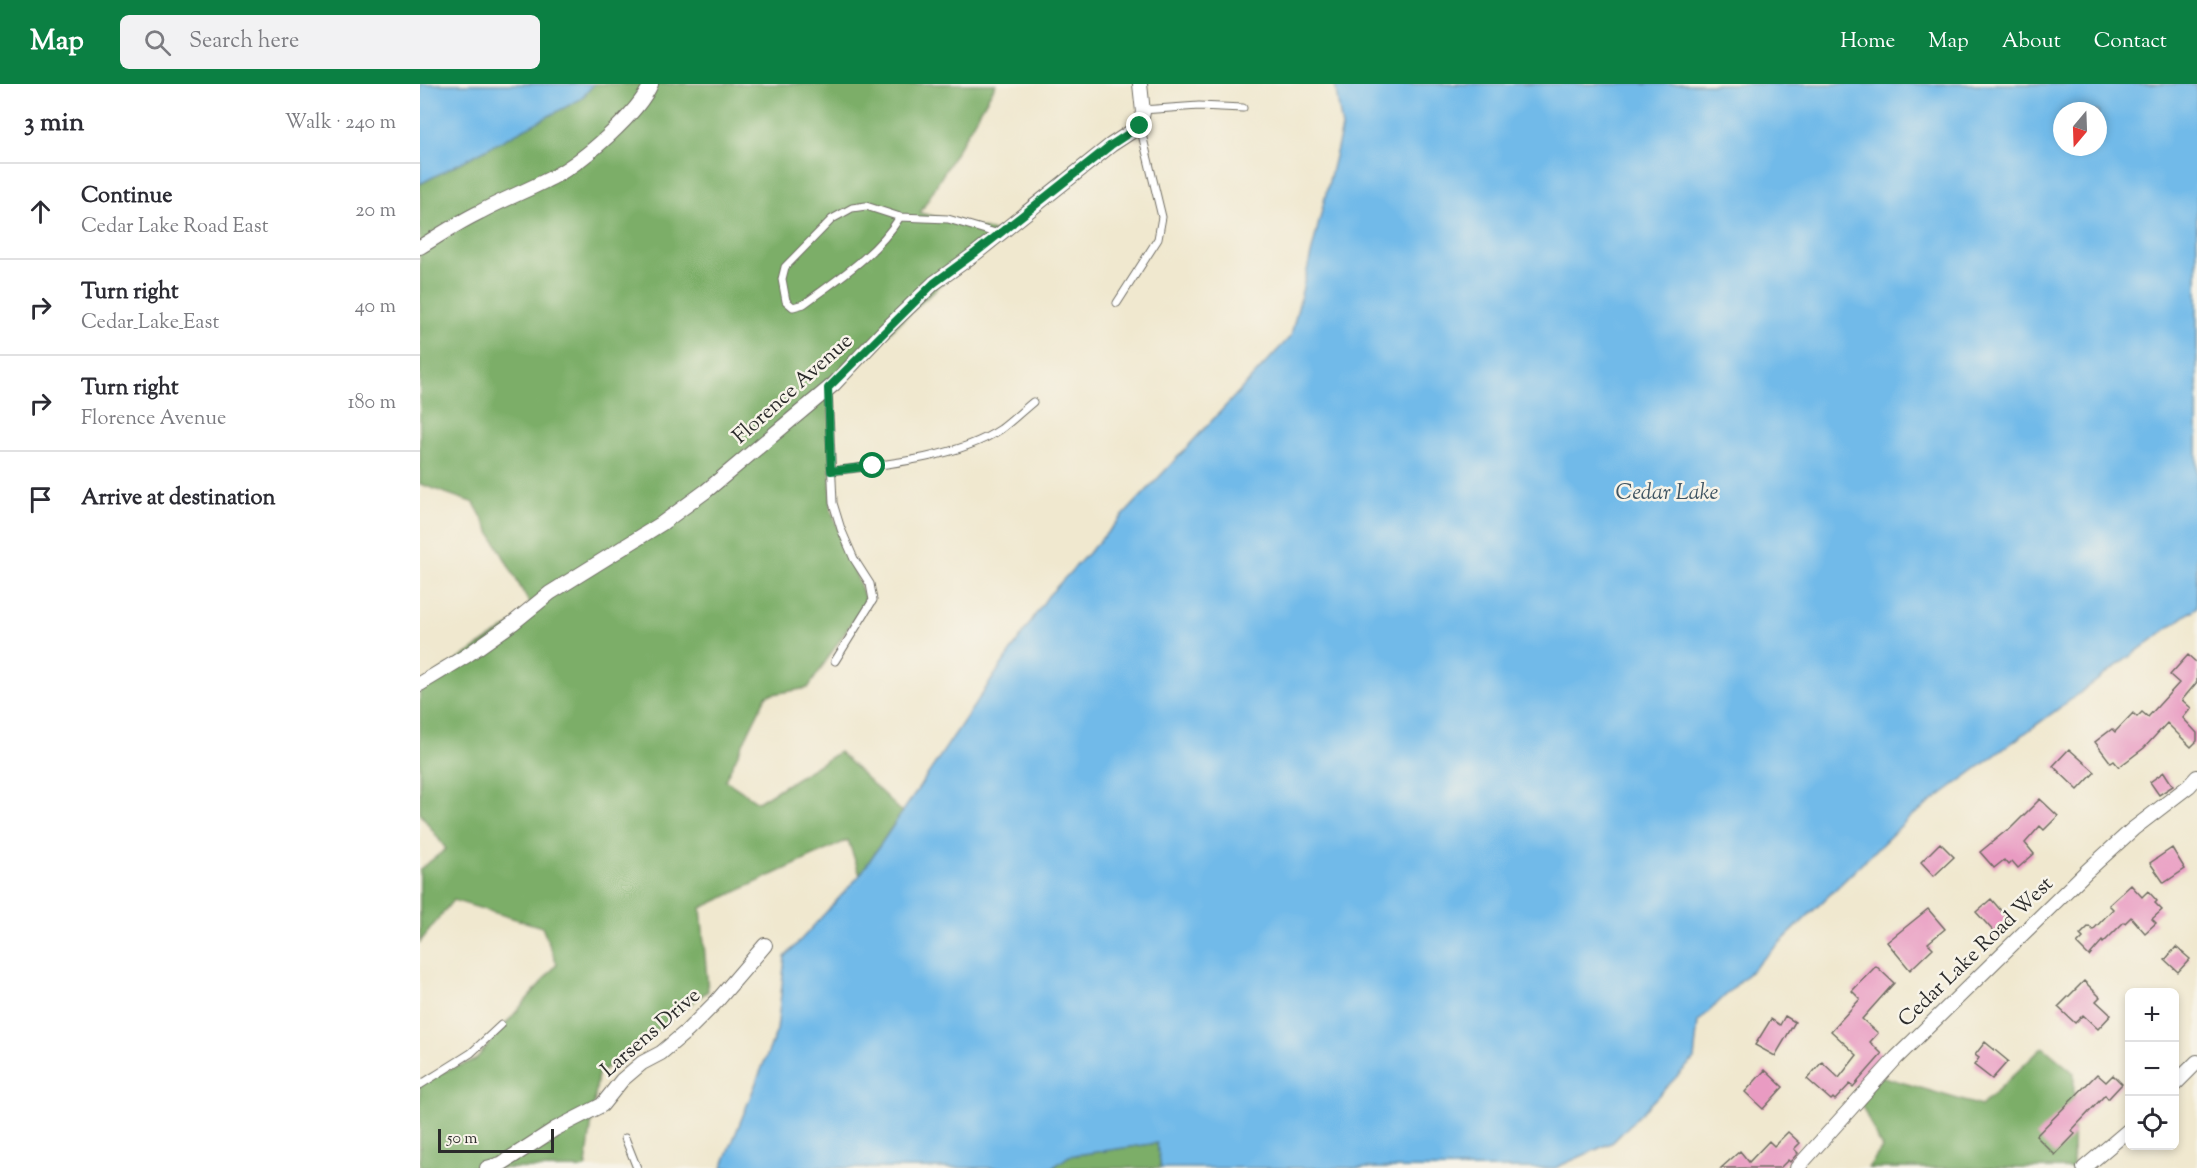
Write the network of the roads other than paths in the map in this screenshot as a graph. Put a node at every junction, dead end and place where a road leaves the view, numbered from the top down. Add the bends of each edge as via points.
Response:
1 (651, 84) edge
2 (1140, 84) edge
3 (1243, 108) dead end
4 (1142, 110) junction
5 (1140, 126) junction
6 (900, 217) junction
7 (999, 234) junction
8 (420, 247) edge
9 (1117, 303) dead end
10 (828, 388) junction
11 (1033, 402) dead end
12 (831, 471) junction
13 (835, 661) dead end
14 (420, 684) edge
15 (2197, 777) edge
16 (765, 945) dead end
17 (501, 1025) dead end
18 (2197, 1062) edge
19 (2179, 1081) edge
20 (420, 1085) edge
21 (2125, 1132) edge
22 (625, 1138) dead end
23 (487, 1168) edge
24 (636, 1168) edge
25 (1797, 1168) edge
26 (2084, 1168) edge

1 - 8 street via 624,120 586,154 556,175
2 - 4 street
3 - 4 lane
4 - 5 street
5 - 7 street, Florence Avenue
5 - 9 lane via 1162,216 1158,239
6 - 6 lane via 866,206 852,208 832,219 784,267 786,301 793,307 804,304 865,258
6 - 7 lane via 948,219
7 - 10 street, Florence Avenue via 934,283
10 - 12 lane
10 - 14 street, Florence Avenue via 692,501
11 - 12 lane via 999,429 962,447 894,463
12 - 13 lane via 833,503 841,528 870,584 873,600
15 - 25 street, Cedar Lake Road West via 2078,879 1896,1058
16 - 23 street, Larsens Drive via 687,1031 622,1080 602,1105 501,1164
17 - 20 lane via 471,1053
18 - 19 street
21 - 26 street
22 - 24 lane

